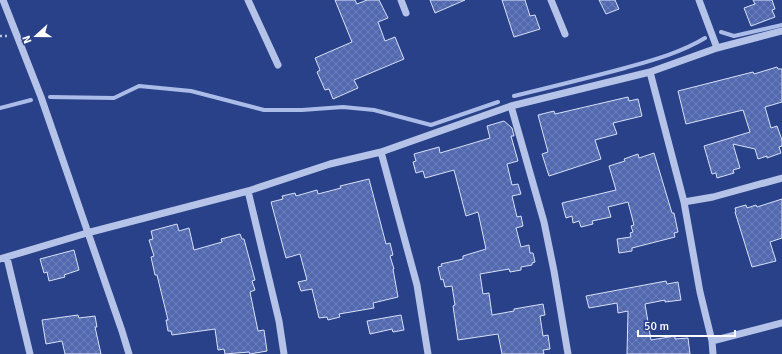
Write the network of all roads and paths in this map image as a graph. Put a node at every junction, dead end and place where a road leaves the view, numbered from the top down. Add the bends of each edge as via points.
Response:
1 (3, 0) edge
2 (248, 0) edge
3 (401, 0) edge
4 (551, 0) edge
5 (699, 0) edge
6 (406, 13) dead end
7 (782, 31) edge
8 (565, 34) dead end
9 (718, 48) junction
10 (278, 65) dead end
11 (650, 72) junction
12 (512, 106) junction
13 (381, 152) junction
14 (782, 178) edge
15 (248, 191) junction
16 (684, 202) junction
17 (87, 233) junction
18 (3, 259) edge
19 (782, 323) edge
20 (712, 341) junction
21 (30, 354) edge
22 (129, 354) edge
23 (284, 354) edge
24 (428, 354) edge
25 (568, 354) edge
26 (713, 354) edge

1 - 17 street via 41,97
2 - 10 street
3 - 6 street
4 - 8 street
5 - 9 street
7 - 9 street
9 - 11 street
11 - 12 street
11 - 16 street
12 - 13 street
12 - 25 street via 544,222
13 - 15 street via 330,164
13 - 24 street via 417,285
14 - 16 street
15 - 17 street
15 - 23 street via 279,321
16 - 20 street via 700,292
17 - 18 street
17 - 22 street
18 - 21 street
19 - 20 street
20 - 26 street

